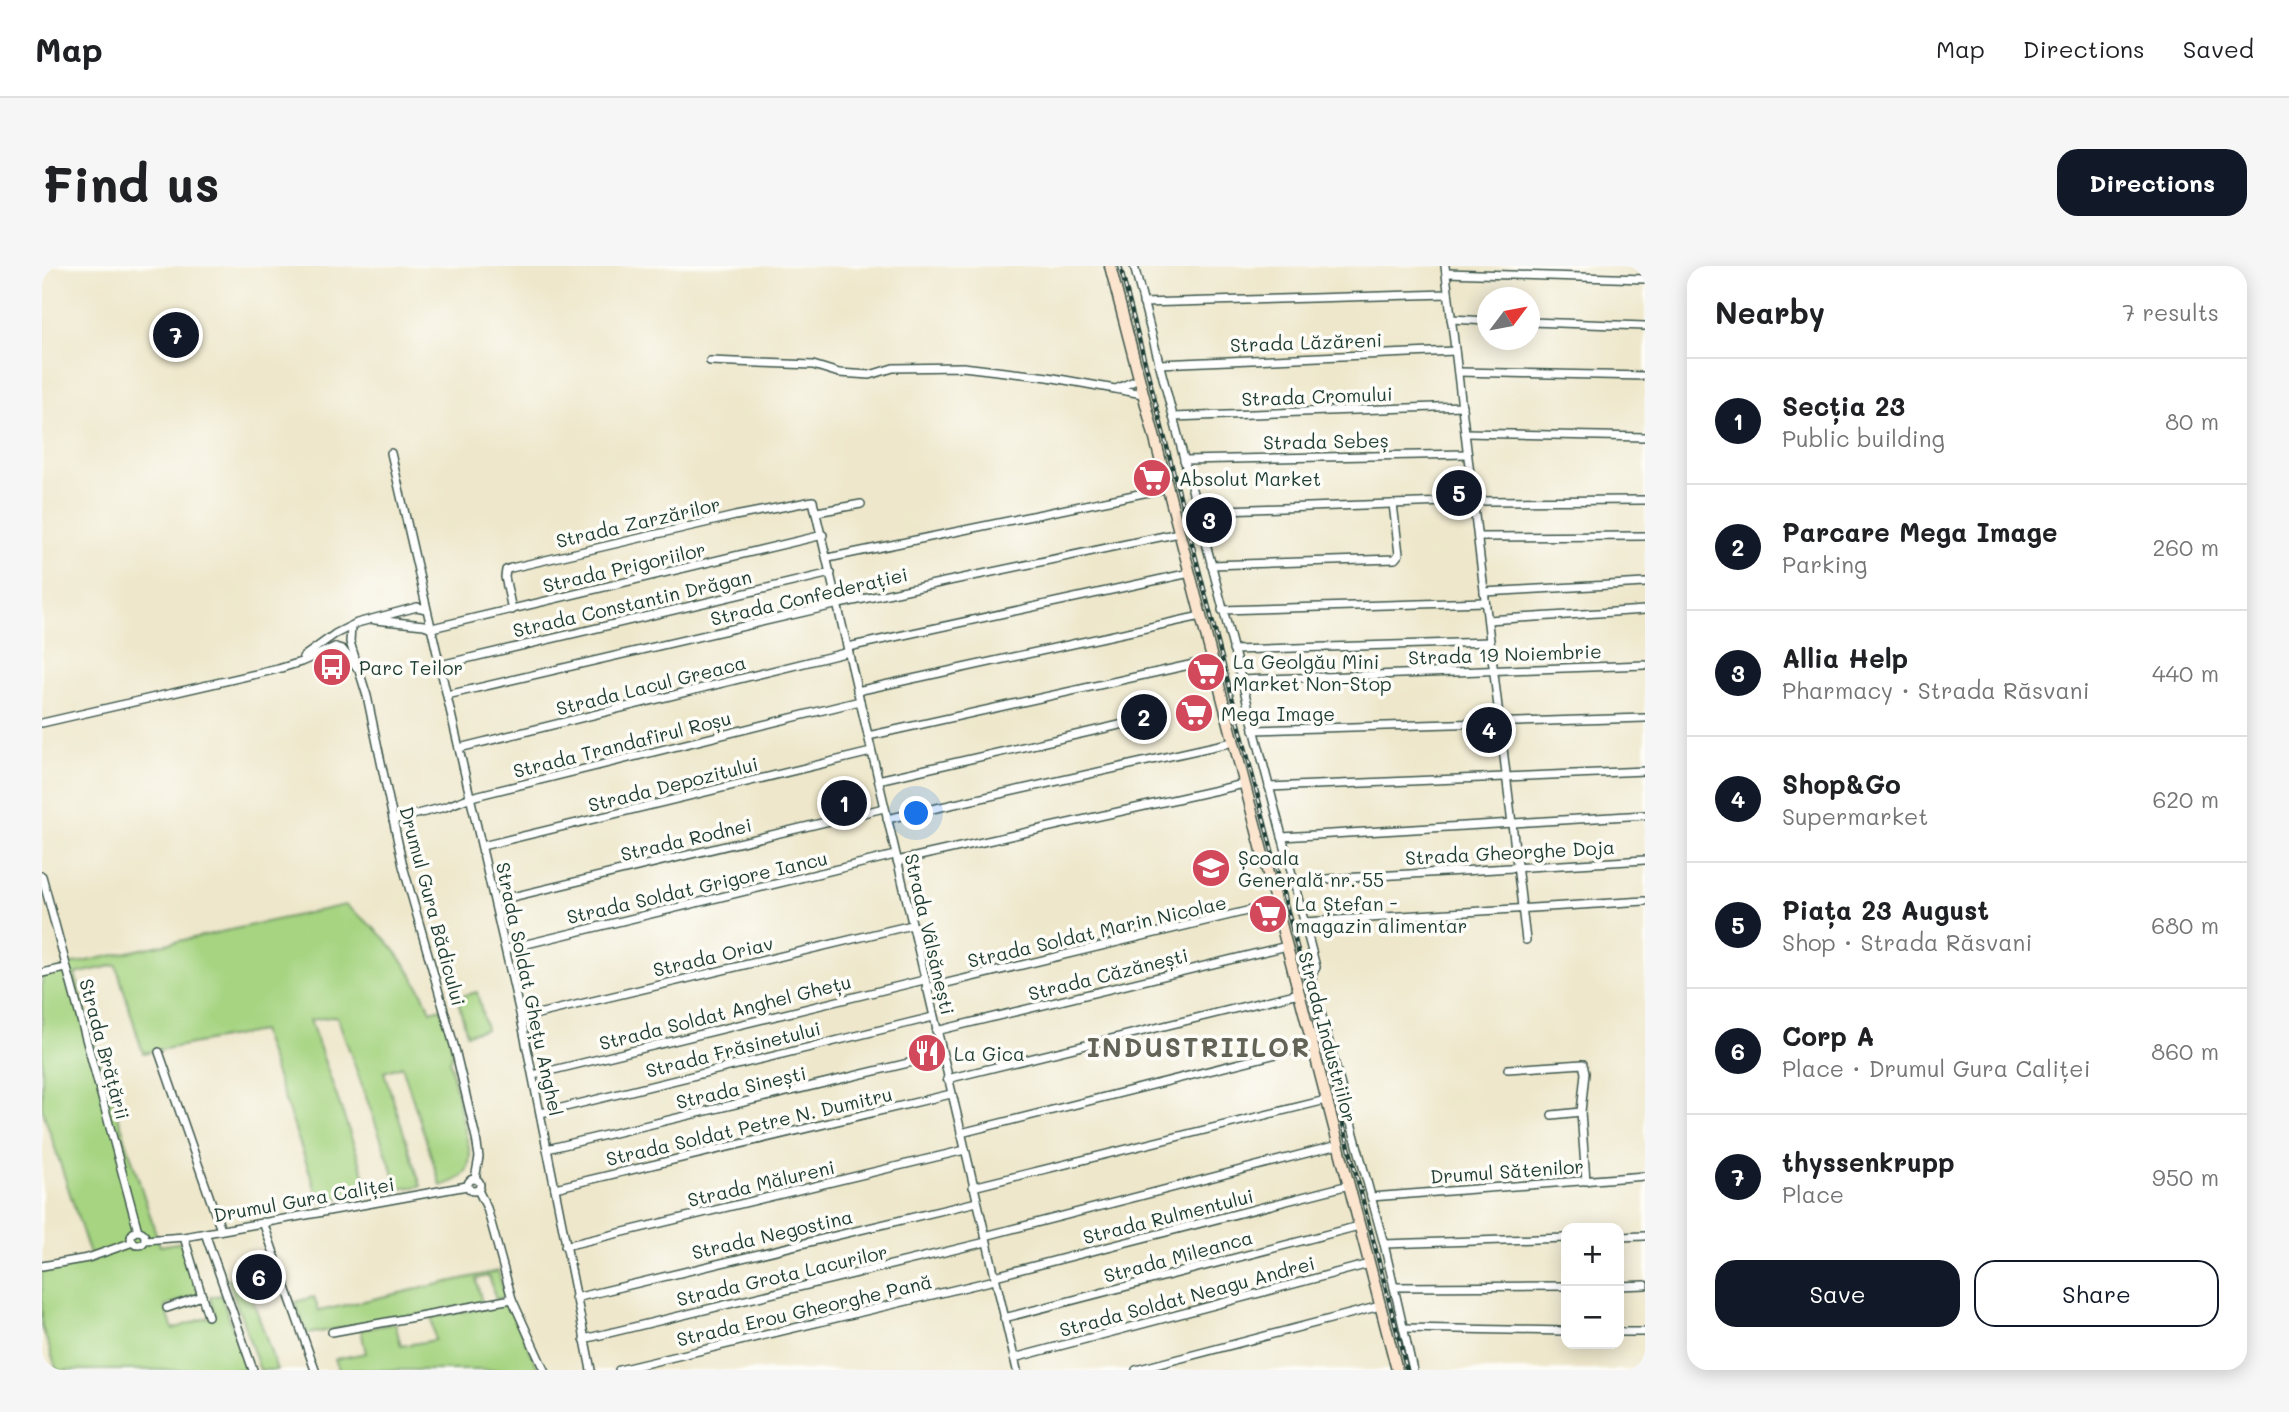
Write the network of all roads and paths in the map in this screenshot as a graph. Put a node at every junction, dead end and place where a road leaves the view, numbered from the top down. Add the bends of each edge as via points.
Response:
1 (1110, 266) edge
2 (1134, 266) edge
3 (1445, 270) edge
4 (1645, 279) edge
5 (1448, 294) junction
6 (1143, 303) junction
7 (1451, 319) junction
8 (1477, 320) edge
9 (1540, 322) edge
10 (1645, 327) edge
11 (1455, 351) junction
12 (710, 361) dead end
13 (1159, 364) junction
14 (1458, 372) junction
15 (1645, 376) edge
16 (1139, 379) junction
17 (1118, 388) junction
18 (1143, 394) junction
19 (1462, 406) junction
20 (1173, 417) junction
21 (1465, 433) junction
22 (1645, 437) edge
23 (391, 453) dead end
24 (1467, 454) junction
25 (1184, 460) junction
26 (1168, 488) junction
27 (1645, 500) edge
28 (1473, 501) junction
29 (861, 504) dead end
30 (1393, 505) junction
31 (816, 508) junction
32 (1197, 511) junction
33 (1179, 533) junction
34 (823, 535) junction
35 (1645, 536) edge
36 (1478, 537) junction
37 (828, 558) junction
38 (1211, 565) junction
39 (831, 573) junction
40 (1190, 573) junction
41 (1645, 583) edge
42 (1484, 592) junction
43 (1485, 602) junction
44 (839, 604) junction
45 (414, 608) junction
46 (426, 609) junction
47 (512, 610) junction
48 (1222, 610) junction
49 (1645, 610) edge
50 (1201, 616) junction
51 (429, 617) junction
52 (370, 620) junction
53 (1488, 620) junction
54 (414, 625) junction
55 (424, 625) junction
56 (432, 628) junction
57 (348, 634) junction
58 (334, 636) junction
59 (1490, 642) junction
60 (339, 648) junction
61 (849, 650) junction
62 (1233, 650) junction
63 (1212, 660) junction
64 (1645, 664) edge
65 (291, 665) junction
66 (440, 665) junction
67 (359, 670) junction
68 (1494, 670) junction
69 (1240, 680) junction
70 (857, 691) junction
71 (447, 695) junction
72 (860, 701) junction
73 (78, 715) junction
74 (42, 718) edge
75 (1645, 718) edge
76 (1500, 722) junction
77 (42, 723) edge
78 (1125, 724) dead end
79 (1254, 730) junction
80 (868, 736) junction
81 (1233, 742) junction
82 (459, 748) junction
83 (871, 752) junction
84 (1645, 771) edge
85 (1507, 777) junction
86 (878, 780) junction
87 (1244, 784) junction
88 (1269, 787) junction
89 (471, 797) junction
90 (884, 808) junction
91 (1645, 816) edge
92 (887, 819) junction
93 (393, 820) junction
94 (1512, 824) junction
95 (1282, 837) junction
96 (482, 846) junction
97 (896, 858) junction
98 (1645, 860) edge
99 (1518, 867) junction
100 (42, 876) edge
101 (1293, 881) junction
102 (495, 901) junction
103 (1645, 901) edge
104 (1276, 904) junction
105 (1522, 908) junction
106 (1304, 922) junction
107 (912, 925) junction
108 (1526, 940) dead end
109 (1286, 946) junction
110 (506, 949) junction
111 (66, 968) junction
112 (42, 972) edge
113 (925, 984) junction
114 (1299, 993) junction
115 (933, 1017) junction
116 (521, 1018) junction
117 (936, 1031) junction
118 (1312, 1045) junction
119 (159, 1052) dead end
120 (942, 1055) junction
121 (1508, 1069) dead end
122 (533, 1075) junction
123 (947, 1079) junction
124 (951, 1094) junction
125 (1326, 1100) junction
126 (1581, 1112) junction
127 (541, 1113) junction
128 (1552, 1115) dead end
129 (961, 1133) junction
130 (1338, 1145) junction
131 (547, 1149) junction
132 (965, 1150) junction
133 (1645, 1176) edge
134 (475, 1179) junction
135 (1586, 1181) junction
136 (1349, 1185) junction
137 (467, 1186) junction
138 (973, 1187) junction
139 (555, 1188) junction
140 (478, 1190) junction
141 (1371, 1197) junction
142 (977, 1202) junction
143 (263, 1222) junction
144 (1359, 1226) junction
145 (221, 1230) junction
146 (138, 1231) junction
147 (205, 1233) junction
148 (1645, 1236) edge
149 (184, 1237) junction
150 (1624, 1237) edge
151 (1561, 1238) edge
152 (986, 1239) junction
153 (145, 1240) junction
154 (133, 1242) junction
155 (1384, 1244) junction
156 (565, 1245) junction
157 (1369, 1264) junction
158 (42, 1266) edge
159 (995, 1278) junction
160 (1645, 1285) edge
161 (1561, 1286) edge
162 (1624, 1286) edge
163 (1394, 1287) junction
164 (202, 1296) junction
165 (576, 1298) junction
166 (512, 1299) junction
167 (1380, 1306) junction
168 (167, 1308) dead end
169 (208, 1316) dead end
170 (1004, 1318) junction
171 (1404, 1328) junction
172 (1561, 1331) edge
173 (332, 1332) dead end
174 (1624, 1332) edge
175 (1645, 1332) edge
176 (584, 1339) junction
177 (1014, 1358) junction
178 (253, 1370) edge
179 (315, 1370) edge
180 (544, 1370) edge
181 (591, 1370) edge
182 (619, 1370) edge
183 (1017, 1370) edge
184 (1136, 1370) edge
185 (1396, 1370) edge
186 (1413, 1370) edge

1 - 16 main road, Strada Industriilor
2 - 6 street
3 - 4 street
3 - 5 street
5 - 6 street
5 - 7 street
6 - 13 street
7 - 8 street
7 - 11 street
9 - 10 street
11 - 13 street, Strada Lăzăreni
11 - 14 street
12 - 17 street via 813,365 838,373 870,375 893,368 963,367
13 - 20 street
14 - 15 street
14 - 19 street
16 - 17 street
16 - 18 main road, Strada Industriilor
17 - 18 street
18 - 26 main road, Strada Industriilor
19 - 20 street, Strada Cromului
19 - 21 street
20 - 25 street
21 - 22 street
21 - 24 street
23 - 46 street
24 - 25 street, Strada Sebeș
24 - 28 street
25 - 32 street
26 - 33 main road, Strada Industriilor
26 - 37 street
27 - 28 street
28 - 30 street
28 - 36 street
29 - 31 street, Strada Zarzărilor
30 - 32 street
30 - 38 street via 1399,554 1395,559
31 - 34 street, Strada Vâlsănești
31 - 47 street, Strada Zarzărilor via 810,500 511,568 505,577
32 - 38 street
33 - 40 main road, Strada Industriilor
33 - 44 street, Strada Confederației
34 - 37 street, Strada Vâlsănești
34 - 47 street, Strada Prigoriilor
35 - 36 street
36 - 42 street
37 - 39 street, Strada Vâlsănești
38 - 48 street
39 - 44 street, Strada Vâlsănești
39 - 66 street, Strada Constantin Drăgan
40 - 50 main road, Strada Industriilor
40 - 61 street, Strada Lacul Greaca
41 - 42 street
42 - 43 street
43 - 48 street
43 - 53 street
44 - 61 street, Strada Vâlsănești
44 - 71 street, Strada Confederației
45 - 46 street
45 - 52 street
45 - 54 street via 410,616
46 - 51 street
47 - 56 street, Strada Prigoriilor
48 - 62 street
49 - 53 street
50 - 63 main road, Strada Industriilor
50 - 70 street
51 - 55 street
51 - 56 street, Strada Soldat Ghețu Anghel
52 - 54 street
52 - 57 street
53 - 59 street
54 - 55 street
55 - 56 street
56 - 66 street, Strada Soldat Ghețu Anghel
57 - 58 street
57 - 60 street via 347,647
57 - 67 street, Drumul Gura Bădicului
58 - 60 street via 332,642
58 - 65 street
59 - 62 street
59 - 68 street
60 - 65 street
60 - 67 street
61 - 70 street, Strada Vâlsănești
61 - 82 street, Strada Lacul Greaca
62 - 69 street
63 - 80 street
63 - 81 main road, Strada Industriilor
64 - 68 street, Strada 19 Noiembrie
65 - 73 street
66 - 71 street, Strada Soldat Ghețu Anghel
67 - 93 street, Drumul Gura Bădicului
68 - 69 street, Strada 19 Noiembrie
68 - 76 street
69 - 79 street
70 - 72 street, Strada Vâlsănești
71 - 82 street, Strada Soldat Ghețu Anghel
72 - 80 street, Strada Vâlsănești
72 - 89 street, Strada Trandafirul Roșu
73 - 74 street
73 - 77 street
75 - 76 street
76 - 79 street
76 - 85 street
78 - 86 street
79 - 88 street
80 - 83 street, Strada Vâlsănești
81 - 87 main road, Strada Industriilor
81 - 92 street
82 - 89 street, Strada Soldat Ghețu Anghel
83 - 86 street, Strada Vâlsănești
83 - 96 street, Strada Depozitului
84 - 85 street
85 - 88 street
85 - 94 street
86 - 90 street, Strada Vâlsănești
87 - 97 street, Strada Soldat Grigore Iancu
87 - 104 main road, Strada Industriilor
88 - 95 street
89 - 93 street, Strada Trandafirul Roșu
89 - 96 street, Strada Soldat Ghețu Anghel
90 - 92 street, Strada Vâlsănești
90 - 102 street, Strada Rodnei
91 - 94 street
92 - 97 street, Strada Vâlsănești
93 - 134 street, Drumul Gura Bădicului via 463,1080 478,1148
94 - 95 street
94 - 99 street
95 - 101 street
96 - 102 street, Strada Soldat Ghețu Anghel
97 - 107 street, Strada Vâlsănești
97 - 110 street, Strada Soldat Grigore Iancu
98 - 99 street, Strada Gheorghe Doja
99 - 101 street, Strada Gheorghe Doja
99 - 105 street
100 - 111 street, Strada Brățării
101 - 106 street
102 - 110 street, Strada Soldat Ghețu Anghel
103 - 105 street
104 - 109 main road, Strada Industriilor
104 - 113 street, Strada Soldat Marin Nicolae
105 - 106 street
105 - 108 street
106 - 141 street via 1316,967 1311,976
107 - 113 street, Strada Vâlsănești
107 - 116 street, Strada Oriav
109 - 114 main road, Strada Industriilor
109 - 117 street, Strada Căzănești
110 - 116 street, Strada Soldat Ghețu Anghel
111 - 112 street
111 - 146 street, Strada Brățării
113 - 115 street, Strada Vâlsănești
113 - 122 street, Strada Soldat Anghel Ghețu
114 - 118 main road, Strada Industriilor
114 - 123 street
115 - 117 street, Strada Vâlsănești
115 - 127 street, Strada Frăsinetului
116 - 122 street, Strada Soldat Ghețu Anghel
117 - 120 street, Strada Vâlsănești
118 - 125 main road, Strada Industriilor
118 - 129 street
119 - 145 street
120 - 123 street, Strada Vâlsănești
120 - 131 street, Strada Sinești
121 - 126 street via 1583,1064
122 - 127 street, Strada Soldat Ghețu Anghel
123 - 124 street, Strada Vâlsănești
124 - 129 street, Strada Vâlsănești
124 - 139 street, Strada Soldat Petre N. Dumitru
125 - 130 main road, Strada Industriilor
125 - 138 street
126 - 128 street
126 - 135 street
127 - 131 street, Strada Soldat Ghețu Anghel
129 - 132 street, Strada Vâlsănești
130 - 136 main road, Strada Industriilor
130 - 152 street, Strada Grota Lacurilor
131 - 139 street, Strada Soldat Ghețu Anghel
132 - 138 street, Strada Vâlsănești
132 - 156 street, Strada Mălureni
133 - 135 street, Drumul Sătenilor
134 - 137 street
134 - 140 street via 480,1183
135 - 141 street, Drumul Sătenilor
136 - 144 main road, Strada Industriilor
136 - 159 street, Strada Rulmentului
137 - 140 street via 470,1191
137 - 143 street, Drumul Gura Caliței
138 - 142 street, Strada Vâlsănești
139 - 156 street, Strada Soldat Ghețu Anghel
140 - 166 street
141 - 155 street
142 - 152 street, Strada Vâlsănești
142 - 165 street, Strada Negostina
143 - 145 street, Drumul Gura Caliței
143 - 179 street
144 - 157 main road, Strada Industriilor
144 - 170 street, Strada Mileanca
145 - 147 street, Drumul Gura Caliței
146 - 153 street
146 - 154 street via 131,1235
147 - 149 street, Drumul Gura Caliței
147 - 178 street
148 - 150 street
149 - 153 street, Drumul Gura Caliței
149 - 164 street
151 - 155 street
152 - 159 street, Strada Vâlsănești
152 - 176 street, Strada Grota Lacurilor
153 - 154 street via 139,1245
154 - 158 street via 88,1258
155 - 163 street
156 - 165 street, Strada Soldat Ghețu Anghel
157 - 167 main road, Strada Industriilor
157 - 177 street, Strada Soldat Neagu Andrei
159 - 170 street, Strada Vâlsănești
159 - 182 street, Strada Erou Gheorghe Pană
160 - 162 street
161 - 163 street
163 - 171 street
164 - 168 street
164 - 169 street
165 - 176 street, Strada Soldat Ghețu Anghel
166 - 173 street
166 - 180 street
167 - 184 street
167 - 185 main road, Strada Industriilor
170 - 177 street, Strada Vâlsănești
171 - 172 street
171 - 186 street
174 - 175 street
176 - 181 street, Strada Soldat Ghețu Anghel
177 - 183 street, Strada Vâlsănești

